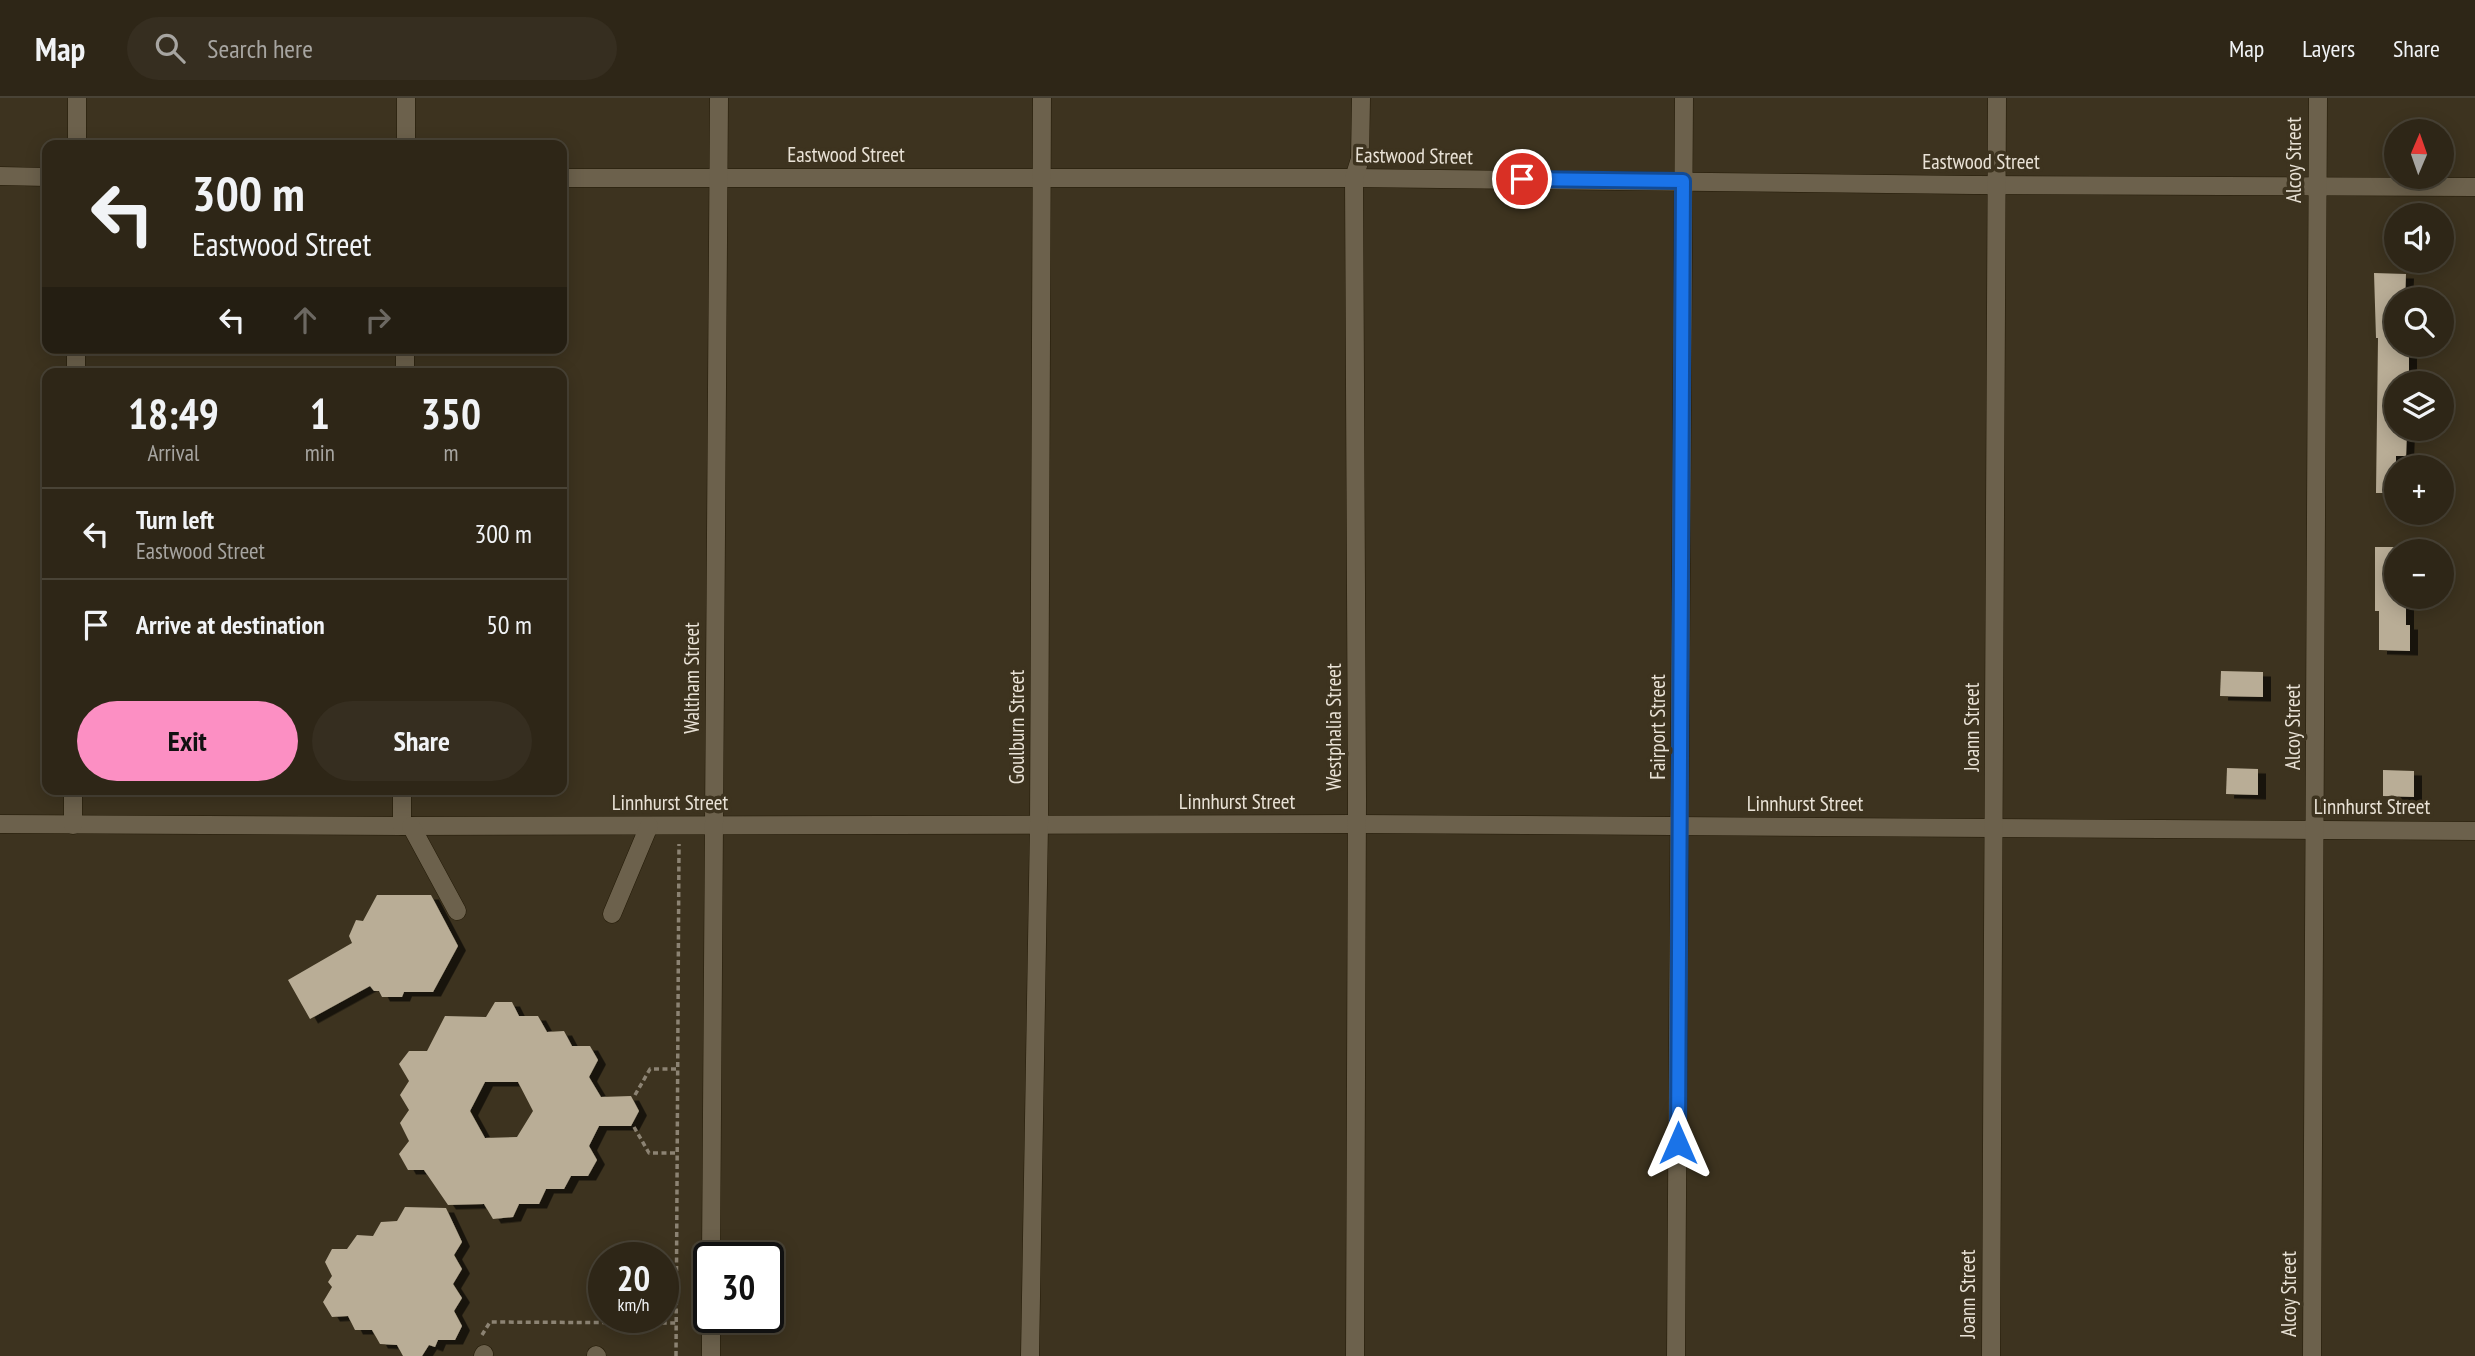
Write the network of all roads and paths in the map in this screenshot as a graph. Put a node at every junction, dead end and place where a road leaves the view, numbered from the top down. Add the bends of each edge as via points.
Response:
1 (77, 98) edge
2 (406, 98) edge
3 (719, 98) edge
4 (1042, 98) edge
5 (1361, 98) edge
6 (1684, 98) edge
7 (1997, 98) edge
8 (2318, 98) edge
9 (77, 140) edge
10 (406, 140) edge
11 (0, 176) edge
12 (1042, 176) junction
13 (42, 177) edge
14 (567, 178) edge
15 (718, 178) junction
16 (1354, 178) junction
17 (1683, 181) junction
18 (1996, 186) junction
19 (2317, 186) junction
20 (2475, 187) edge
21 (73, 795) edge
22 (403, 795) edge
23 (0, 824) edge
24 (1357, 824) junction
25 (73, 825) junction
26 (1039, 825) junction
27 (406, 826) junction
28 (649, 826) junction
29 (683, 826) junction
30 (714, 826) junction
31 (1681, 826) junction
32 (1994, 827) junction
33 (2316, 829) junction
34 (2475, 831) edge
35 (457, 911) dead end
36 (612, 914) dead end
37 (677, 1069) junction
38 (635, 1095) dead end
39 (634, 1127) dead end
40 (677, 1153) junction
41 (676, 1242) edge
42 (712, 1242) edge
43 (588, 1323) edge
44 (676, 1333) edge
45 (711, 1333) edge
46 (481, 1352) edge
47 (676, 1356) edge
48 (711, 1356) edge
49 (1030, 1356) edge
50 (1355, 1356) edge
51 (1676, 1356) edge
52 (1991, 1356) edge
53 (2312, 1356) edge

1 - 9 street
2 - 10 street
3 - 15 street, Waltham Street
4 - 12 street, Goulburn Street
5 - 16 street, Westphalia Street via 1360,159
6 - 17 street, Fairport Street
7 - 18 street, Joann Street
8 - 19 street, Alcoy Street
11 - 13 street
12 - 15 street, Eastwood Street
12 - 16 street, Eastwood Street
12 - 26 street, Goulburn Street
14 - 15 street, Eastwood Street
15 - 30 street, Waltham Street
16 - 17 street, Eastwood Street
16 - 24 street, Westphalia Street
17 - 18 street, Eastwood Street
17 - 31 street, Fairport Street
18 - 19 street, Eastwood Street
18 - 32 street, Joann Street
19 - 20 street, Eastwood Street
19 - 33 street, Alcoy Street
21 - 25 street
22 - 27 street
23 - 25 street, Linnhurst Street
24 - 26 street, Linnhurst Street
24 - 31 street, Linnhurst Street
24 - 50 street, Westphalia Street
25 - 27 street, Linnhurst Street
26 - 30 street, Linnhurst Street
26 - 49 street, Goulburn Street
27 - 28 street, Linnhurst Street
27 - 35 street
28 - 29 street, Linnhurst Street
28 - 36 street
29 - 30 street, Linnhurst Street
29 - 37 path via 678,845
30 - 42 street, Waltham Street
31 - 32 street, Linnhurst Street
31 - 51 street, Fairport Street
32 - 33 street, Linnhurst Street
32 - 52 street, Joann Street
33 - 34 street, Linnhurst Street
33 - 53 street, Alcoy Street
37 - 38 path via 650,1069
37 - 40 path
39 - 40 path via 649,1153
40 - 41 path
43 - 46 path via 490,1322
44 - 47 path
45 - 48 street

